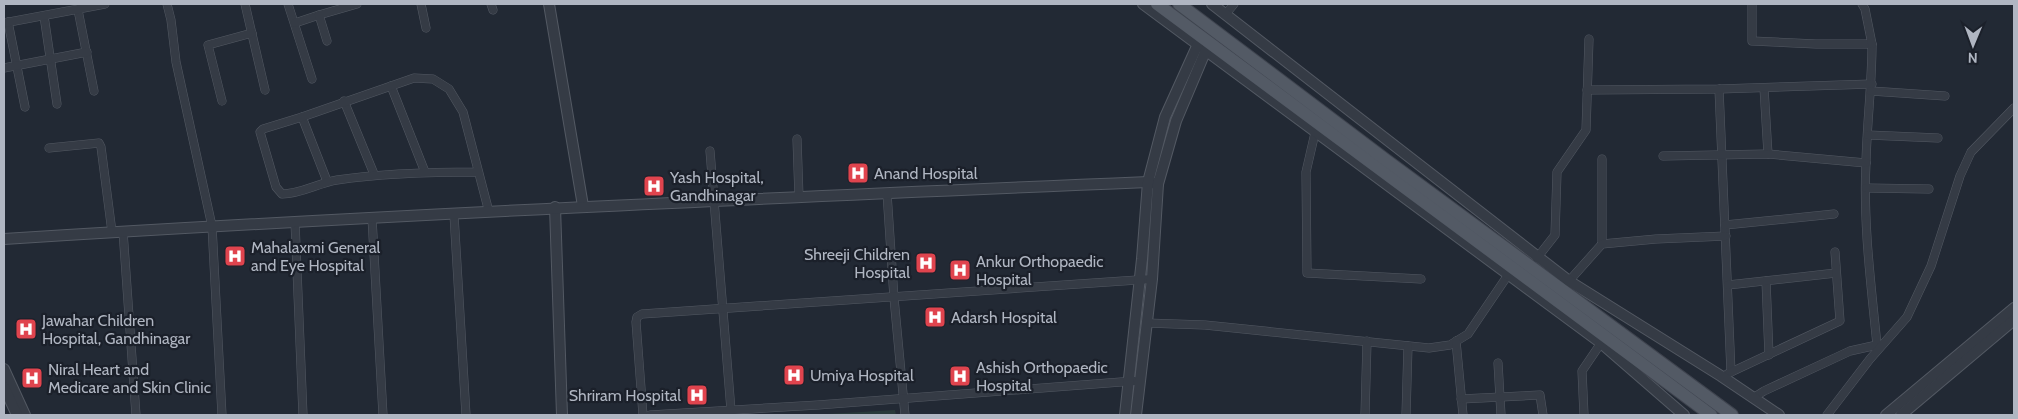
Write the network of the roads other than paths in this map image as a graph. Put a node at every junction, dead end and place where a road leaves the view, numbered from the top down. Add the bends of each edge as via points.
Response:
1 (105, 4) edge
2 (167, 4) edge
3 (244, 4) edge
4 (288, 4) edge
5 (357, 4) edge
6 (421, 4) edge
7 (548, 4) edge
8 (1142, 4) edge
9 (1157, 4) edge
10 (1179, 4) edge
11 (1212, 4) edge
12 (1234, 4) edge
13 (1752, 4) edge
14 (1862, 4) edge
15 (78, 10) junction
16 (1225, 14) junction
17 (319, 15) junction
18 (44, 16) junction
19 (6, 23) edge
20 (295, 23) junction
21 (426, 28) dead end
22 (252, 33) junction
23 (1589, 39) dead end
24 (327, 41) dead end
25 (1872, 44) junction
26 (1202, 47) junction
27 (86, 52) junction
28 (50, 59) junction
29 (16, 65) junction
30 (4, 68) edge
31 (312, 79) dead end
32 (391, 86) junction
33 (1764, 88) junction
34 (1872, 88) junction
35 (1719, 89) junction
36 (265, 90) dead end
37 (1587, 90) junction
38 (94, 91) dead end
39 (1945, 96) dead end
40 (222, 101) dead end
41 (344, 101) junction
42 (56, 104) dead end
43 (25, 107) dead end
44 (2014, 108) edge
45 (302, 117) junction
46 (1315, 133) junction
47 (1868, 135) junction
48 (1938, 138) dead end
49 (797, 139) dead end
50 (49, 148) dead end
51 (710, 151) dead end
52 (1768, 154) junction
53 (1724, 155) junction
54 (1663, 156) dead end
55 (1602, 159) dead end
56 (1866, 163) junction
57 (425, 172) junction
58 (478, 172) junction
59 (374, 174) junction
60 (326, 181) junction
61 (1153, 183) junction
62 (1866, 188) junction
63 (1929, 189) dead end
64 (887, 193) junction
65 (799, 197) junction
66 (715, 200) junction
67 (583, 206) junction
68 (555, 207) junction
69 (489, 212) junction
70 (1834, 214) dead end
71 (454, 215) junction
72 (372, 218) junction
73 (295, 222) junction
74 (1726, 225) junction
75 (212, 226) junction
76 (112, 232) junction
77 (124, 232) junction
78 (1726, 236) junction
79 (4, 239) edge
80 (1602, 244) junction
81 (1835, 252) dead end
82 (1537, 258) junction
83 (1836, 273) junction
84 (1508, 275) junction
85 (1140, 279) junction
86 (1152, 279) junction
87 (1421, 279) dead end
88 (1569, 281) junction
89 (1766, 281) junction
90 (1728, 285) junction
91 (894, 298) junction
92 (723, 308) junction
93 (2014, 308) edge
94 (2014, 320) edge
95 (1146, 323) junction
96 (1368, 341) junction
97 (1456, 341) junction
98 (1601, 343) junction
99 (1408, 346) junction
100 (1769, 355) junction
101 (1498, 363) dead end
102 (4, 369) edge
103 (1732, 372) junction
104 (1721, 376) junction
105 (1141, 380) junction
106 (1129, 381) junction
107 (4, 387) edge
108 (903, 398) junction
109 (1500, 398) junction
110 (1753, 398) junction
111 (1462, 399) junction
112 (731, 410) junction
113 (21, 415) edge
114 (136, 415) edge
115 (222, 415) edge
116 (303, 415) edge
117 (383, 415) edge
118 (466, 415) edge
119 (562, 415) edge
120 (643, 415) edge
121 (650, 415) edge
122 (904, 415) edge
123 (1124, 415) edge
124 (1136, 415) edge
125 (1365, 415) edge
126 (1406, 415) edge
127 (1463, 415) edge
128 (1501, 415) edge
129 (1543, 415) edge
130 (1584, 415) edge
131 (1684, 415) edge
132 (1711, 415) edge
133 (1732, 415) edge
134 (1780, 415) edge
135 (1827, 415) edge
136 (1886, 415) edge
137 (1901, 415) edge

1 - 15 street
2 - 75 street via 176,62
3 - 22 street
4 - 20 street
5 - 17 street
6 - 21 street
7 - 67 street
8 - 26 street
9 - 132 main road
10 - 133 main road
11 - 16 street
12 - 16 street
13 - 25 street via 1752,41
14 - 25 street
15 - 18 street
15 - 27 street
16 - 82 street
17 - 20 street
17 - 24 street
18 - 19 street
18 - 28 street
19 - 29 street
20 - 31 street
22 - 36 street
22 - 40 street via 208,45
23 - 37 street
25 - 34 street
26 - 46 street
26 - 61 street
27 - 28 street
27 - 38 street
28 - 29 street
28 - 42 street
29 - 30 street
29 - 43 street
32 - 41 street
32 - 57 street
32 - 58 street via 414,78 433,79 449,89 463,112
33 - 34 street
33 - 35 street
33 - 52 street
34 - 39 street
34 - 47 street
35 - 37 street
35 - 53 street
37 - 82 street via 1586,130 1557,172 1555,234
41 - 45 street
41 - 59 street
44 - 135 street via 1971,152 1931,266 1907,317
45 - 60 street
45 - 60 street via 260,132 276,187 282,194 292,194
46 - 84 street
46 - 87 street via 1306,172 1307,273
47 - 48 street
47 - 56 street
49 - 65 street
50 - 76 street via 89,143 102,147
51 - 66 street
52 - 53 street
52 - 56 street
53 - 54 street
53 - 74 street
55 - 80 street
56 - 62 street
57 - 58 street
57 - 59 street
58 - 69 street
59 - 60 street
61 - 64 street
61 - 85 street
61 - 86 street
62 - 63 street
62 - 110 street via 1868,258 1877,344 1850,351
64 - 65 street
64 - 91 street
65 - 66 street
66 - 67 street
66 - 92 street
67 - 68 street
68 - 69 street
68 - 119 street
69 - 71 street
70 - 74 street
71 - 72 street
71 - 118 street
72 - 73 street
72 - 117 street
73 - 75 street
73 - 116 street
74 - 78 street
75 - 77 street
75 - 115 street
76 - 77 street
76 - 79 street
77 - 114 street
78 - 80 street via 1656,238
78 - 90 street
80 - 88 street
81 - 83 street
82 - 88 street
83 - 89 street
83 - 100 street via 1840,321
84 - 97 street via 1468,334
84 - 98 street
85 - 86 street
85 - 91 street
85 - 106 street
86 - 95 street
88 - 104 street
89 - 90 street
89 - 100 street
90 - 103 street
91 - 92 street
91 - 108 street
92 - 112 street
92 - 120 street via 637,317
93 - 136 street
94 - 137 street
95 - 96 street via 1205,325
95 - 105 street
96 - 99 street
96 - 125 street
97 - 99 street via 1429,348
97 - 111 street
98 - 130 street via 1582,371
98 - 131 street
99 - 126 street
100 - 103 street
101 - 109 street
102 - 113 street
103 - 104 street
104 - 110 street
105 - 106 street
105 - 124 street
106 - 108 street
106 - 123 street
107 - 113 street
108 - 112 street
108 - 122 street
109 - 111 street
109 - 128 street
109 - 129 street via 1540,395
110 - 134 street
111 - 127 street
112 - 121 street

